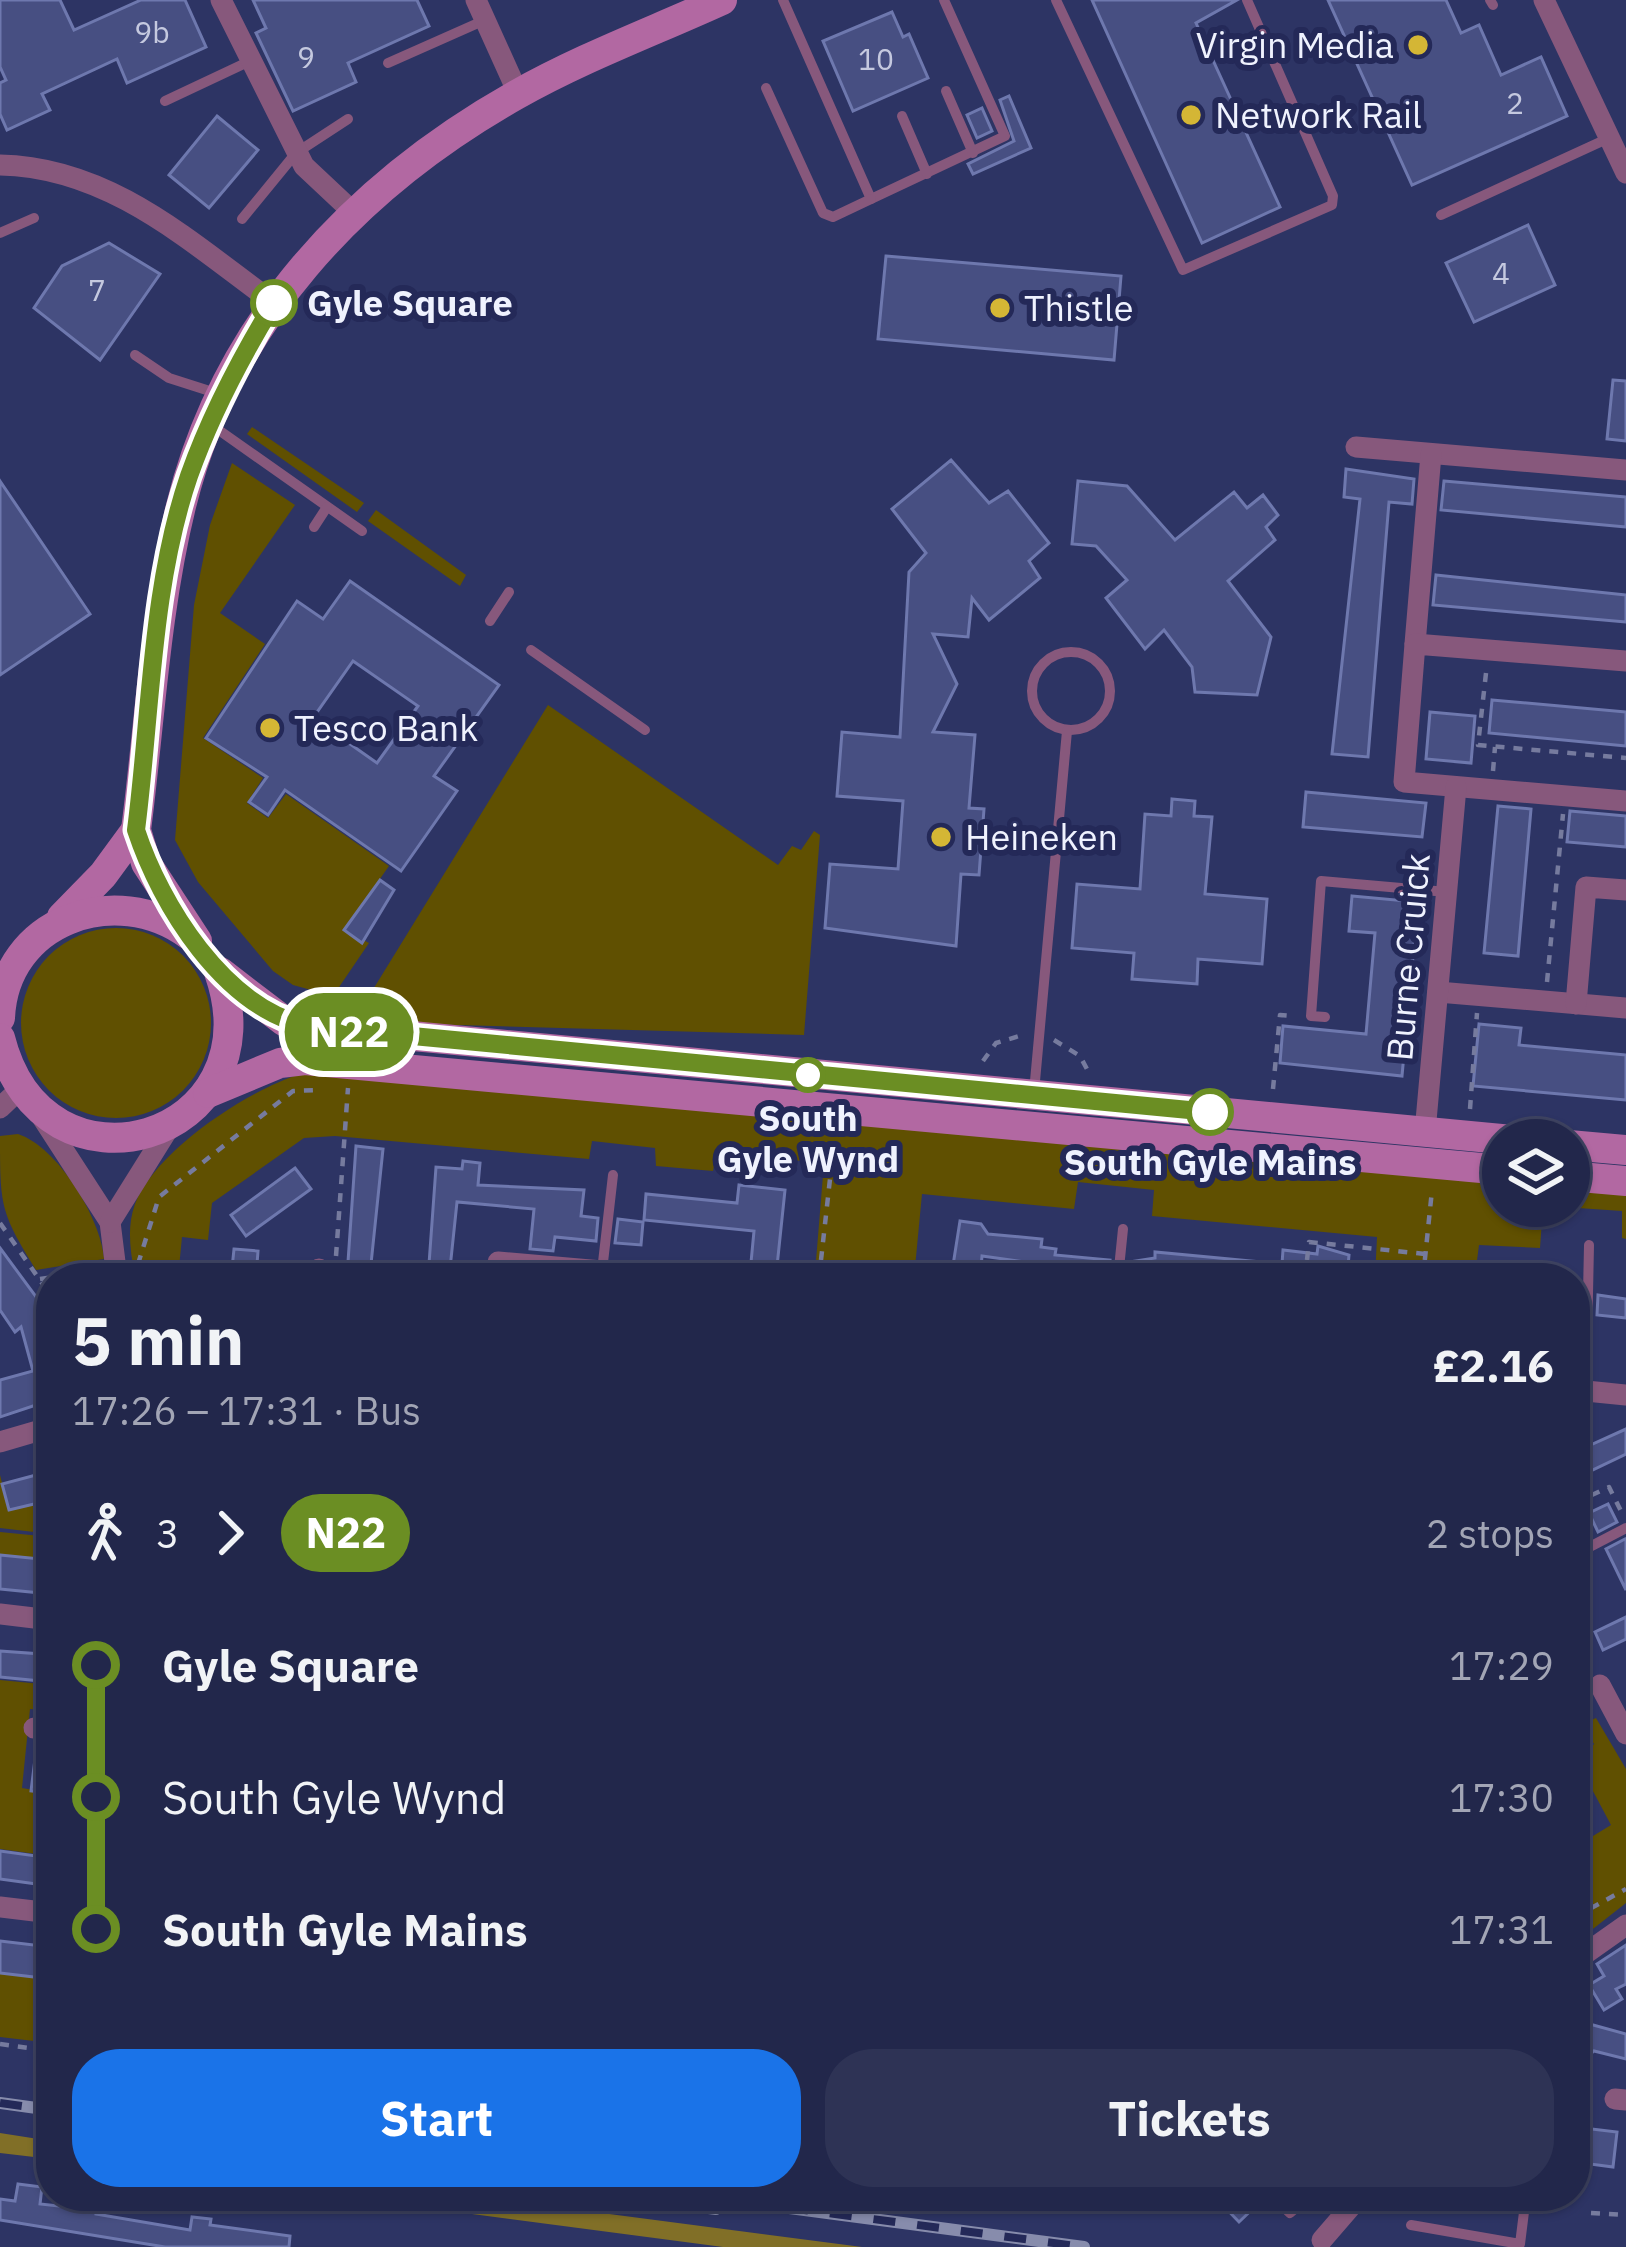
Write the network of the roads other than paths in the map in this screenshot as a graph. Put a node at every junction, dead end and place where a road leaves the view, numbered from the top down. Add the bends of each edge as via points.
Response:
1 (221, 0) edge
2 (783, 0) edge
3 (944, 0) edge
4 (1056, 0) edge
5 (1247, 0) edge
6 (1544, 0) edge
7 (705, 4) edge
8 (481, 10) edge
9 (250, 61) junction
10 (388, 63) dead end
11 (766, 88) dead end
12 (946, 91) dead end
13 (518, 93) junction
14 (165, 101) dead end
15 (902, 116) dead end
16 (348, 119) dead end
17 (1609, 138) junction
18 (296, 153) junction
19 (973, 153) junction
20 (0, 165) edge
21 (1626, 172) edge
22 (927, 174) junction
23 (871, 199) junction
24 (352, 212) junction
25 (1442, 214) dead end
26 (34, 218) dead end
27 (242, 219) dead end
28 (0, 233) edge
29 (274, 303) junction
30 (135, 355) dead end
31 (216, 410) junction
32 (1356, 447) dead end
33 (1431, 454) junction
34 (1626, 470) edge
35 (328, 507) junction
36 (314, 527) dead end
37 (362, 531) dead end
38 (509, 592) dead end
39 (490, 621) dead end
40 (1415, 644) junction
41 (531, 650) dead end
42 (1626, 661) edge
43 (646, 730) dead end
44 (1066, 731) junction
45 (1456, 787) junction
46 (1626, 801) edge
47 (136, 830) junction
48 (1626, 890) edge
49 (1447, 892) junction
50 (42, 934) junction
51 (197, 940) junction
52 (0, 953) edge
53 (220, 972) junction
54 (1438, 992) junction
55 (1576, 1004) junction
56 (1626, 1008) edge
57 (1325, 1017) dead end
58 (0, 1018) edge
59 (10, 1079) edge
60 (208, 1093) junction
61 (1034, 1095) junction
62 (171, 1125) junction
63 (1590, 1147) edge
64 (1482, 1150) edge
65 (1626, 1150) edge
66 (1424, 1168) junction
67 (1482, 1169) edge
68 (613, 1175) dead end
69 (1590, 1178) edge
70 (1626, 1181) edge
71 (110, 1222) junction
72 (1124, 1229) dead end
73 (1589, 1245) dead end
74 (498, 1262) dead end
75 (115, 1263) edge
76 (506, 1263) edge
77 (604, 1263) edge
78 (1120, 1263) edge
79 (1588, 1263) edge
80 (1626, 1395) edge
81 (1590, 1397) edge
82 (36, 1431) edge
83 (0, 1442) edge
84 (1626, 1524) edge
85 (1590, 1546) edge
86 (0, 1614) edge
87 (36, 1618) edge
88 (1600, 1685) road end
89 (1626, 1734) edge
90 (0, 1907) edge
91 (36, 1911) edge
92 (1626, 1925) edge
93 (1590, 1950) edge
94 (1347, 2211) edge
95 (1524, 2211) edge
96 (1411, 2225) dead end
97 (1322, 2240) dead end

1 - 9 street
2 - 23 lane
3 - 19 lane via 1004,130 1001,140
4 - 5 lane via 1183,270 1332,206
6 - 17 street
7 - 13 street
8 - 10 lane
8 - 13 street
9 - 14 lane
9 - 18 street
11 - 23 lane via 823,213 833,217
12 - 19 lane
13 - 24 street via 430,148
15 - 22 lane
16 - 18 lane
17 - 21 street
17 - 25 lane
18 - 24 street
18 - 27 lane
19 - 22 lane
20 - 29 street via 66,172 100,185
22 - 23 lane
24 - 29 street
26 - 28 lane
29 - 31 street
30 - 31 lane
31 - 35 lane
31 - 47 street via 180,508
32 - 33 street
33 - 34 street
33 - 40 street
35 - 36 lane
35 - 37 lane
38 - 39 lane
40 - 42 street
40 - 45 street via 1404,782
41 - 43 lane
44 - 44 lane via 1098,720 1109,700 1107,675 1075,652 1048,658 1032,681 1042,719
44 - 61 lane
45 - 46 street
45 - 49 street, Burne Cruick
47 - 50 street via 104,875
47 - 51 street via 146,862
48 - 55 street via 1586,886
49 - 54 street, Burne Cruick
49 - 57 lane via 1321,881 1311,1016
50 - 51 street via 97,910 142,910
50 - 52 street
50 - 58 street via 11,971
51 - 53 street
53 - 60 street via 231,1034
53 - 61 street via 284,1021 307,1026
54 - 55 street
54 - 66 street, Burne Cruick
55 - 56 street
59 - 62 street via 66,1128 100,1138 136,1138
59 - 71 street
60 - 62 street
60 - 66 street via 305,1060
61 - 66 street
62 - 71 street
63 - 65 street
64 - 66 street
66 - 67 street
68 - 77 lane
69 - 70 street
71 - 75 street
72 - 78 lane
73 - 79 lane
74 - 76 street
80 - 81 street
82 - 83 street
84 - 85 lane
86 - 87 street
88 - 89 street
90 - 91 street
92 - 93 street
94 - 97 street
95 - 96 lane via 1520,2245

